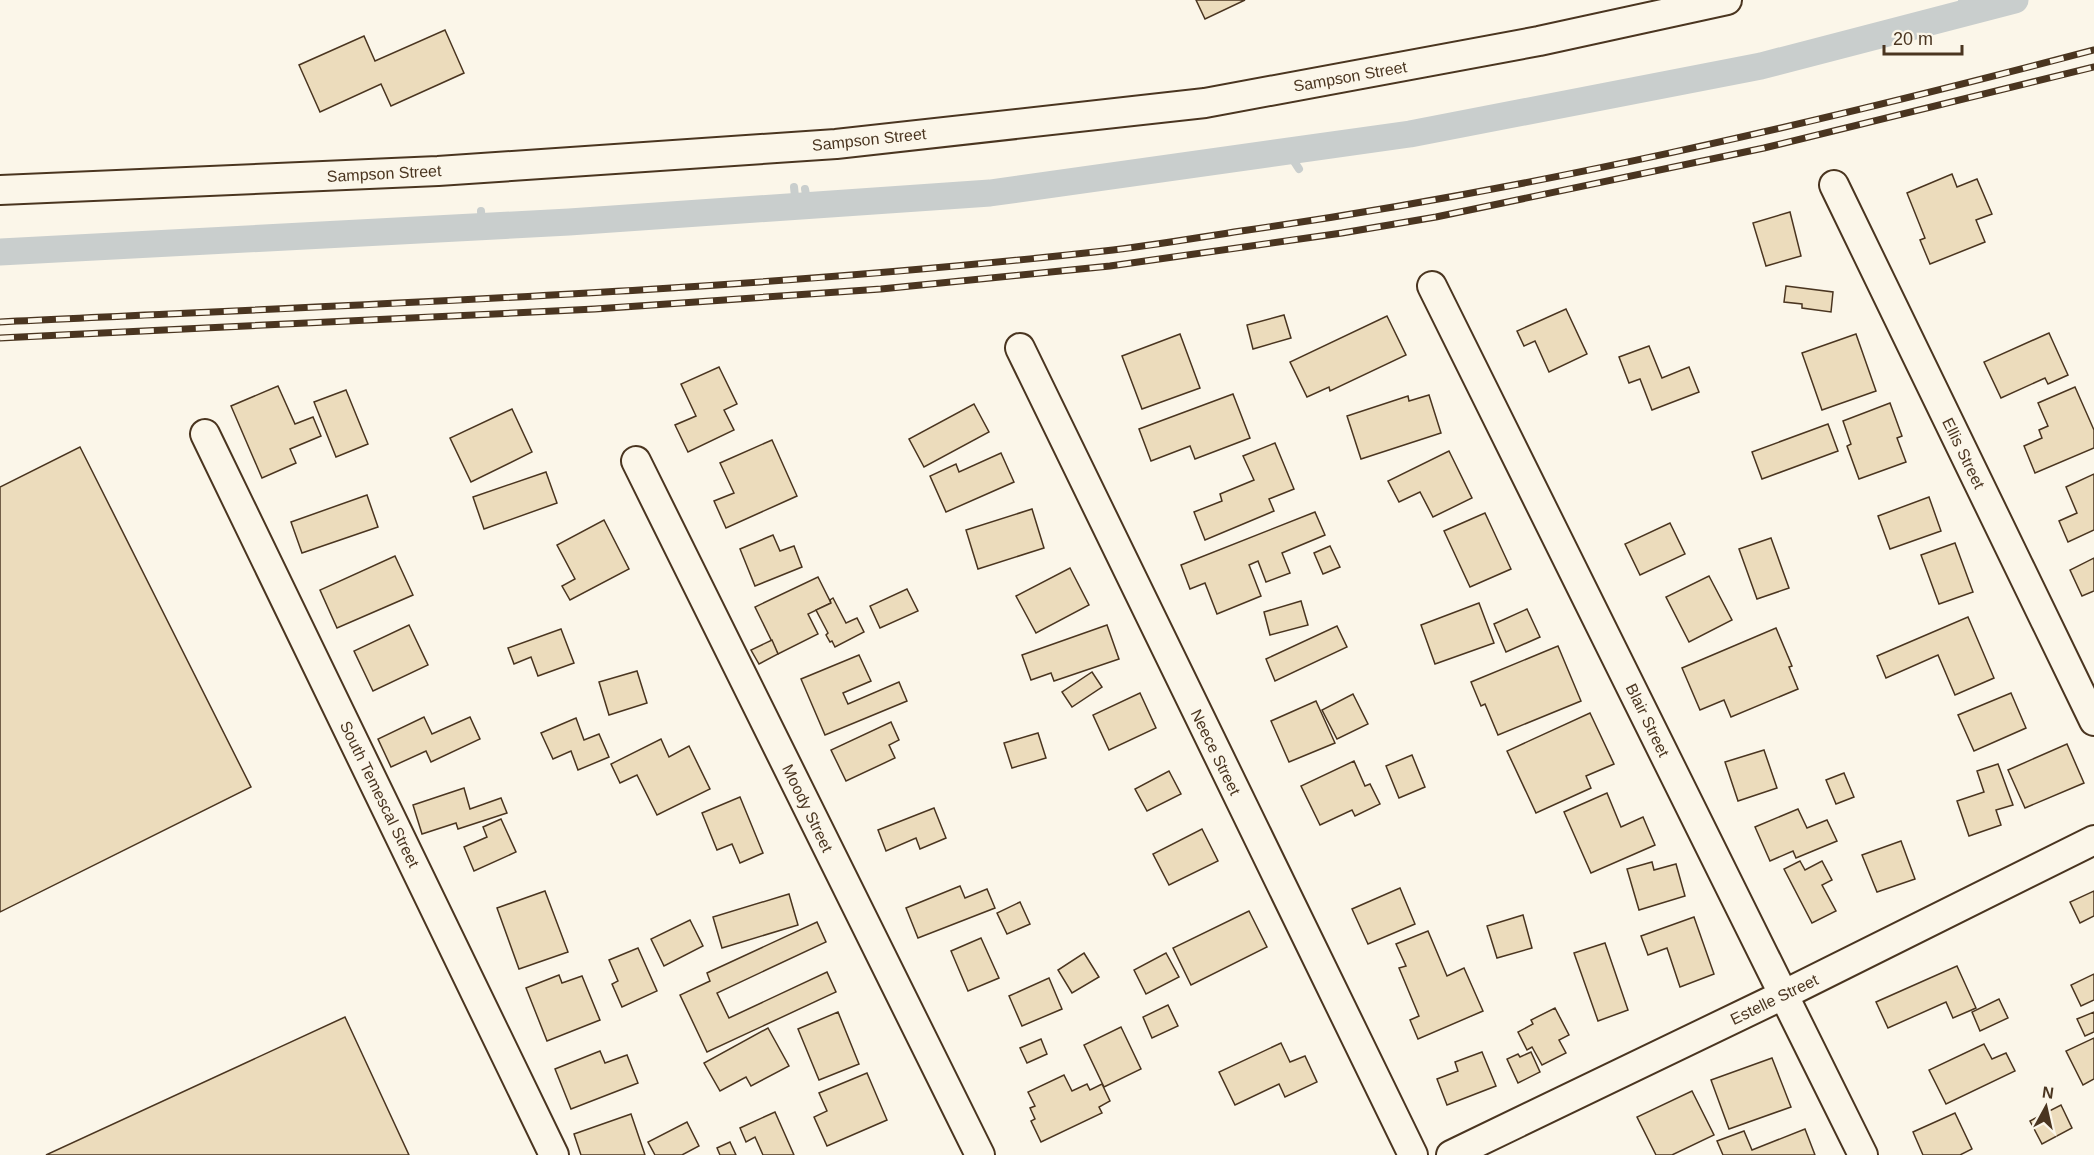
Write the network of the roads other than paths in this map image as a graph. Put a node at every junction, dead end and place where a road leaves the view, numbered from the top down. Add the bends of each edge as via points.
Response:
1 (1727, 0) edge
2 (1834, 185) dead end
3 (0, 190) edge
4 (1432, 286) dead end
5 (1020, 348) dead end
6 (205, 434) dead end
7 (636, 461) dead end
8 (2094, 721) edge
9 (2094, 840) edge
10 (1784, 995) junction
11 (554, 1155) edge
12 (980, 1155) edge
13 (1413, 1155) edge
14 (1451, 1155) edge
15 (1863, 1155) edge

1 - 3 street, Sampson Street via 1539,41 1204,103 836,144 438,171
2 - 8 street, Ellis Street
4 - 10 street, Blair Street
5 - 13 street, Neece Street
6 - 11 street, South Temescal Street
7 - 12 street, Moody Street
9 - 10 street, Estelle Street
10 - 14 street, Estelle Street
10 - 15 street, Blair Street

